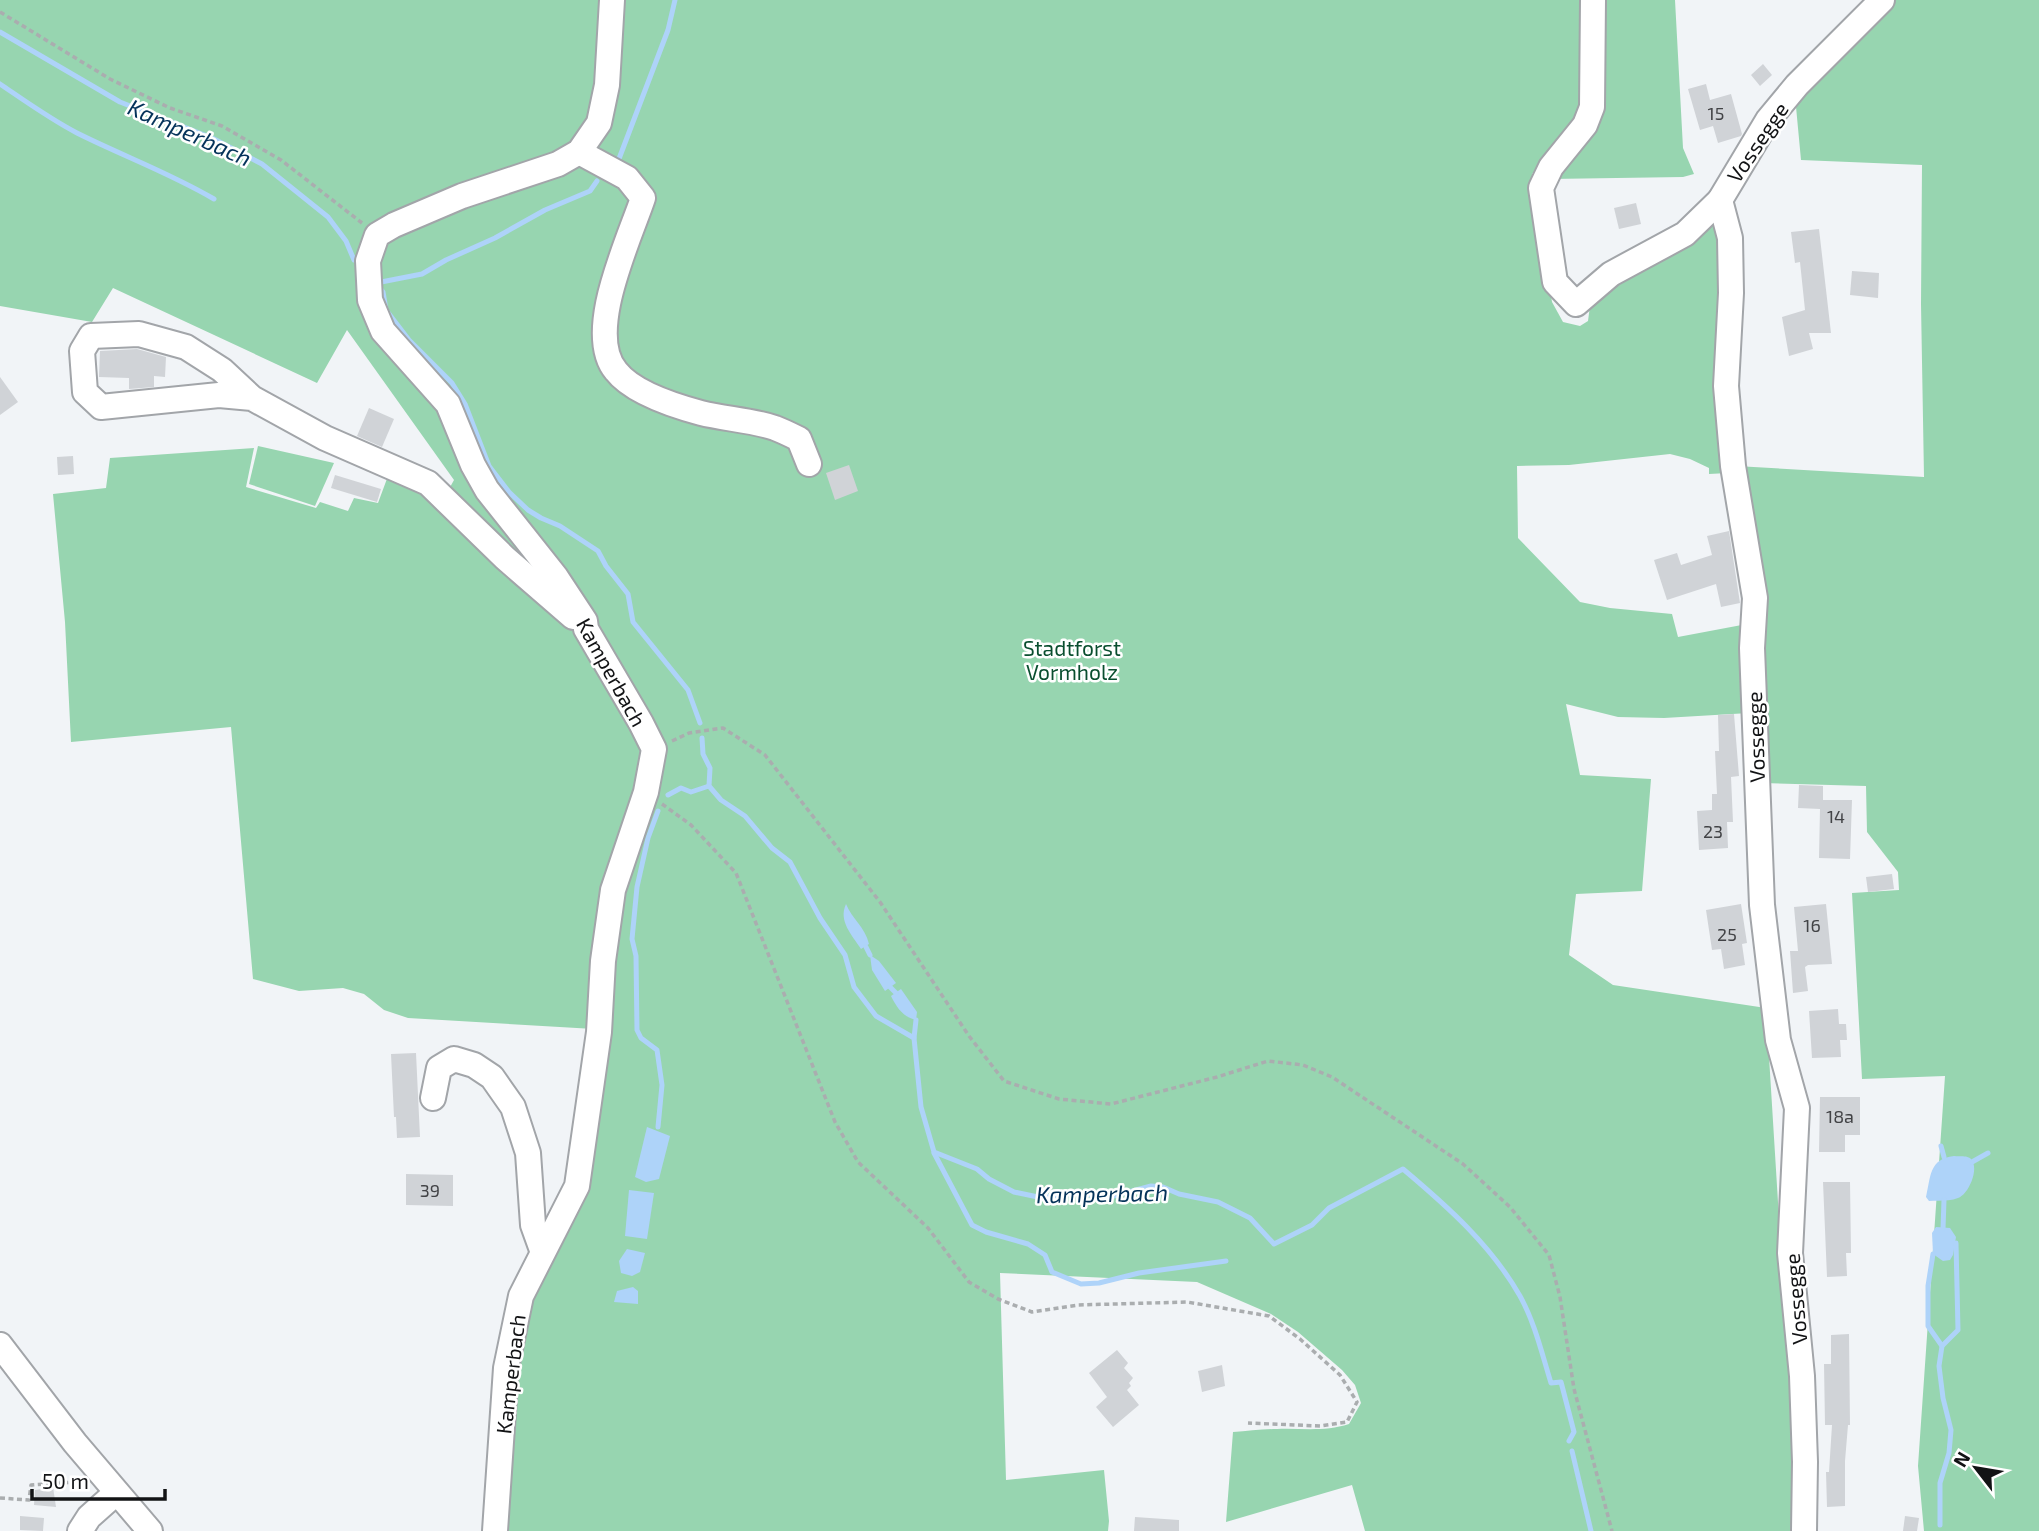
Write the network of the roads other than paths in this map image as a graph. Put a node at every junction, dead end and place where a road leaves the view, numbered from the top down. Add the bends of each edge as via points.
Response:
1 (612, 0) edge
2 (1593, 0) edge
3 (1882, 0) edge
4 (579, 152) junction
5 (1720, 200) junction
6 (251, 398) junction
7 (809, 464) dead end
8 (586, 629) junction
9 (433, 1098) dead end
10 (542, 1250) junction
11 (0, 1345) edge
12 (116, 1493) junction
13 (80, 1531) edge
14 (150, 1531) edge
15 (495, 1531) edge
16 (1804, 1531) edge

1 - 4 street via 607,85 599,123
2 - 5 street via 1592,107 1585,125 1551,167 1541,188 1555,282 1576,304 1611,274 1685,234
3 - 5 street, Vossegge via 1768,120
4 - 7 street via 627,178 643,198 608,300 604,326 608,357 616,372 663,401 774,428 799,439
4 - 8 street, Kamperbach via 558,164 462,196 377,235 368,261 368,287 383,331 448,404 486,491 556,577
5 - 16 street, Vossegge via 1730,238 1726,386 1732,466 1755,598 1752,648 1762,905 1778,1040 1797,1108 1790,1253 1802,1376
6 - 6 street via 222,370 186,347 139,334 91,336 82,351 85,392 101,407 219,395
6 - 8 street via 325,439 428,483
8 - 10 street, Kamperbach via 654,749 646,792 613,890 599,1032 576,1186
9 - 10 street via 439,1068 454,1059 492,1077 513,1107 528,1153 533,1225
10 - 15 street, Kamperbach via 521,1296 506,1368
11 - 12 street
12 - 13 street
12 - 14 street

